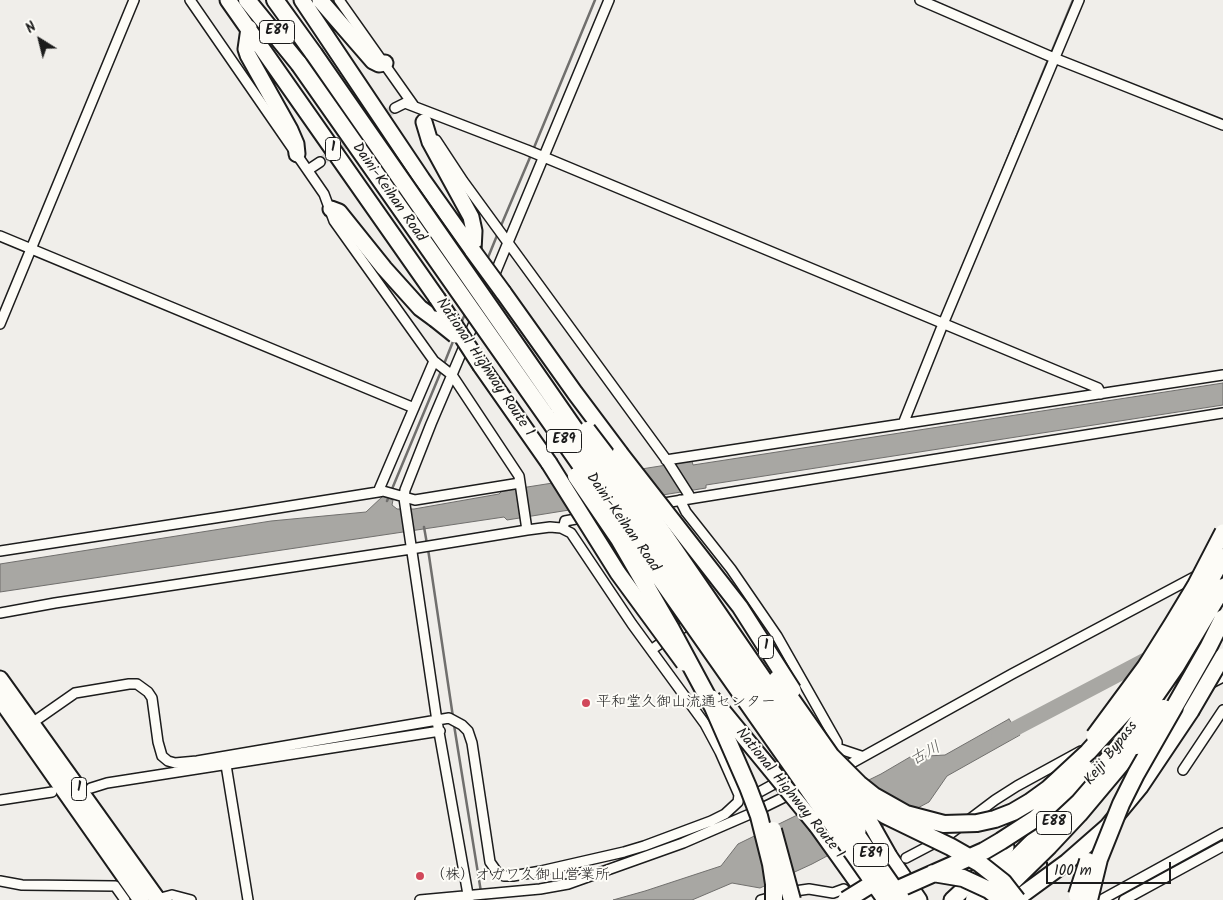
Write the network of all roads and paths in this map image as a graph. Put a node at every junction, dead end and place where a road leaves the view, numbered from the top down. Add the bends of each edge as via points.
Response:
1 (134, 0) edge
2 (190, 0) edge
3 (228, 0) edge
4 (247, 0) edge
5 (255, 0) edge
6 (276, 0) edge
7 (280, 0) edge
8 (302, 0) edge
9 (320, 0) edge
10 (339, 0) edge
11 (609, 0) edge
12 (920, 0) edge
13 (1079, 0) edge
14 (249, 28) junction
15 (314, 54) junction
16 (1054, 58) junction
17 (385, 63) junction
18 (299, 64) junction
19 (404, 90) junction
20 (414, 107) junction
21 (424, 122) junction
22 (1223, 126) edge
23 (297, 154) junction
24 (540, 156) junction
25 (320, 162) tunnel mouth
26 (308, 170) junction
27 (331, 209) junction
28 (0, 236) edge
29 (507, 241) junction
30 (31, 249) junction
31 (473, 251) junction
32 (473, 281) junction
33 (458, 293) junction
34 (0, 324) edge
35 (943, 324) junction
36 (478, 361) junction
37 (435, 362) junction
38 (450, 373) junction
39 (1223, 375) edge
40 (1101, 394) junction
41 (414, 408) junction
42 (1223, 413) edge
43 (903, 424) junction
44 (667, 461) junction
45 (520, 484) junction
46 (380, 491) junction
47 (689, 497) junction
48 (403, 500) junction
49 (641, 500) junction
50 (680, 500) junction
51 (563, 529) junction
52 (527, 530) junction
53 (1223, 532) edge
54 (618, 539) junction
55 (411, 549) junction
56 (0, 551) edge
57 (1223, 557) edge
58 (1223, 562) edge
59 (742, 586) junction
60 (1223, 586) edge
61 (0, 613) edge
62 (1223, 617) edge
63 (651, 650) junction
64 (1223, 656) edge
65 (1223, 677) edge
66 (0, 678) edge
67 (1138, 697) junction
68 (0, 699) edge
69 (1223, 710) edge
70 (808, 715) junction
71 (438, 721) junction
72 (32, 723) junction
73 (440, 731) junction
74 (837, 748) junction
75 (861, 756) junction
76 (226, 765) junction
77 (1183, 770) dead end
78 (1136, 774) junction
79 (91, 788) dead end
80 (52, 792) dead end
81 (739, 795) junction
82 (750, 796) junction
83 (0, 800) edge
84 (741, 818) junction
85 (1223, 833) edge
86 (1223, 846) edge
87 (906, 858) dead end
88 (119, 869) junction
89 (0, 881) edge
90 (114, 886) junction
91 (1124, 887) junction
92 (845, 894) edge
93 (1126, 898) edge
94 (158, 899) edge
95 (468, 899) edge
96 (1096, 899) edge
97 (125, 900) edge
98 (141, 900) edge
99 (191, 900) edge
100 (248, 900) edge
101 (420, 900) edge
102 (762, 900) edge
103 (774, 900) edge
104 (792, 900) edge
105 (870, 900) edge
106 (878, 900) edge
107 (886, 900) edge
108 (894, 900) edge
109 (902, 900) edge
110 (919, 900) edge
111 (952, 900) edge
112 (974, 900) edge
113 (993, 900) edge
114 (1002, 900) edge
115 (1016, 900) edge
116 (1076, 900) edge

1 - 30 street
2 - 23 street
3 - 14 highway, National Highway Route 1 / 1
4 - 18 highway
5 - 18 highway, Daini-Keihan Road / E89
6 - 15 highway, Daini-Keihan Road / E89
7 - 15 highway
8 - 31 highway, 1
9 - 17 highway via 373,61
10 - 17 street
11 - 24 street
12 - 16 street
13 - 16 street
14 - 23 highway via 248,55 290,130
14 - 36 highway, National Highway Route 1 / 1, bridge
15 - 32 highway, Daini-Keihan Road / E89, bridge
16 - 22 street
16 - 35 street
17 - 19 street
18 - 33 highway, Daini-Keihan Road / E89, bridge
19 - 20 street
19 - 20 street via 404,99 397,106 405,103
20 - 21 street
20 - 24 street
21 - 29 street
21 - 31 highway via 430,142 471,217
23 - 26 street
24 - 29 street
24 - 35 street
25 - 26 street
26 - 27 street
27 - 36 highway, bridge via 339,212 420,308 453,332
27 - 37 street via 334,221
28 - 30 street
29 - 38 street
29 - 44 street
30 - 34 street
30 - 41 street
31 - 70 highway, 1, bridge via 575,393 740,607
32 - 49 highway, bridge
32 - 109 highway, Daini-Keihan Road / E89, bridge
33 - 54 highway, bridge
33 - 107 highway, Daini-Keihan Road / E89, bridge
35 - 40 street via 1098,388
35 - 43 street
36 - 105 highway, National Highway Route 1 / 1, bridge via 658,630 812,819
37 - 38 street
37 - 41 street
38 - 45 street via 519,476
38 - 48 street
39 - 40 street
40 - 43 street
41 - 46 street
42 - 47 street
43 - 44 street
44 - 47 street
45 - 48 street
45 - 52 street
46 - 48 street
46 - 56 street
47 - 50 street
48 - 55 street
49 - 67 highway, bridge via 734,617 831,756 874,796 906,814 960,824 986,821 1013,812 1070,770
49 - 115 highway, bridge via 804,738 838,782 884,815 979,863 1004,882
50 - 51 street via 565,521
50 - 59 street
51 - 52 street
51 - 63 street via 571,533
52 - 55 street
53 - 111 highway, bridge via 1195,586 1145,667 1052,792 991,864
54 - 103 highway, bridge via 671,629 732,749 766,840
54 - 104 highway, bridge via 682,632 730,718 764,800
55 - 61 street
55 - 71 street
57 - 67 highway, bridge via 1183,630
58 - 75 street
59 - 63 street
59 - 74 street via 777,636 834,734
60 - 112 highway, Keiji Bypass / E88, bridge via 1176,666 1110,759 1062,813
62 - 78 highway, bridge
62 - 113 highway, Keiji Bypass / E88, bridge via 1136,746 1043,853
63 - 81 street via 705,724
64 - 115 highway, bridge via 1140,787 1107,827
65 - 87 street via 1016,786 946,837
66 - 72 highway, 1
67 - 106 highway, bridge via 1070,785 1035,819 984,851 902,886
68 - 88 highway, 1
69 - 77 street
70 - 108 highway, bridge via 872,864
70 - 110 highway, 1, bridge via 889,856
71 - 72 street via 175,763 162,756 152,698 137,684 75,693
71 - 73 street
71 - 81 street via 450,718 468,731 490,862 504,876 550,869 644,846 726,814 738,802
72 - 94 highway, 1
73 - 76 street
73 - 95 street
74 - 75 street
74 - 82 street
75 - 84 street
76 - 79 street
76 - 100 street
78 - 96 highway, bridge via 1101,852
78 - 116 highway, bridge via 1097,839
80 - 83 street
81 - 82 street
82 - 84 street
84 - 95 street via 683,843 568,884
85 - 91 street
86 - 93 street
88 - 90 street
88 - 98 highway, 1
89 - 90 street via 22,885
90 - 97 street
91 - 93 street
91 - 96 street
92 - 102 street via 797,889
92 - 114 highway, bridge via 889,877 925,873 963,878
94 - 99 street via 172,895
95 - 101 street

